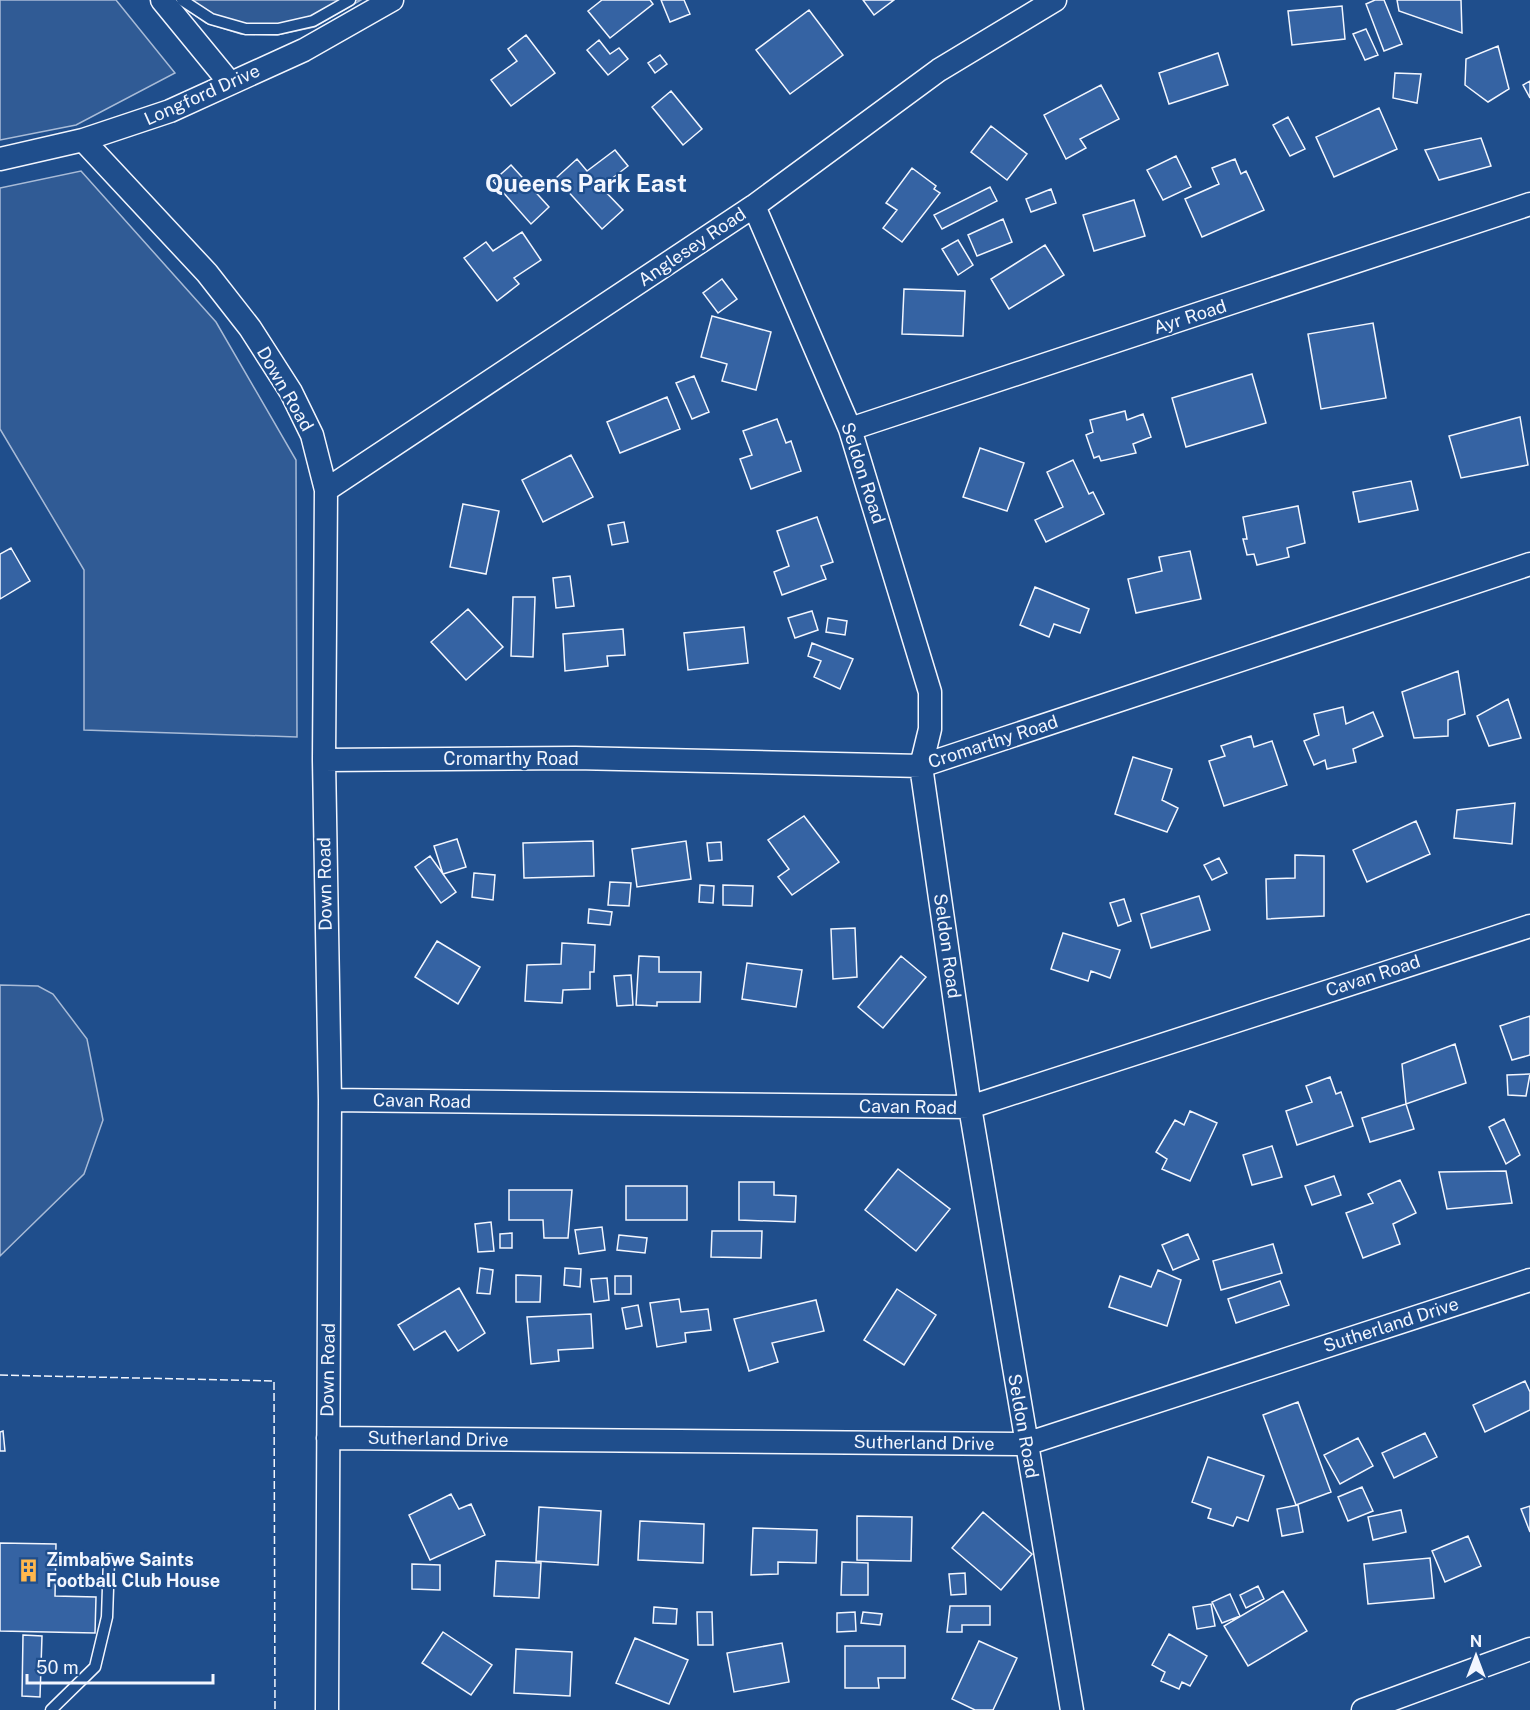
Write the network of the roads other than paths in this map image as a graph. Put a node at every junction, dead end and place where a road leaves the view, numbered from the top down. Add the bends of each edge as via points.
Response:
1 (162, 0) edge
2 (182, 0) edge
3 (350, 0) edge
4 (392, 0) edge
5 (1055, 0) edge
6 (231, 83) junction
7 (83, 140) junction
8 (0, 159) edge
9 (1530, 204) edge
10 (754, 206) junction
11 (850, 429) junction
12 (326, 490) junction
13 (1530, 564) edge
14 (324, 760) junction
15 (921, 766) junction
16 (1530, 926) edge
17 (330, 1100) junction
18 (970, 1107) junction
19 (1530, 1280) edge
20 (328, 1437) junction
21 (1026, 1444) junction
22 (108, 1559) dead end
23 (1530, 1648) edge
24 (51, 1710) edge
25 (327, 1710) edge
26 (1072, 1710) edge
27 (1363, 1710) edge

1 - 6 street
2 - 3 lane via 211,19 246,29 278,29 313,21
4 - 6 street, Longford Drive via 304,50
5 - 10 street, Anglesey Road via 939,70
6 - 7 street, Longford Drive via 170,111
7 - 8 street, Longford Drive
7 - 12 street, Down Road via 207,273 250,328 291,392 312,435
9 - 11 street, Ayr Road
10 - 11 street, Seldon Road
10 - 12 street, Anglesey Road
11 - 15 street, Seldon Road via 930,692 930,729
12 - 14 street, Down Road
13 - 15 street, Cromarthy Road
14 - 15 street, Cromarthy Road via 575,758
14 - 17 street, Down Road
15 - 18 street, Seldon Road
16 - 18 street, Cavan Road
17 - 18 street, Cavan Road
17 - 20 street, Down Road
18 - 21 street, Seldon Road
19 - 21 street, Sutherland Drive
20 - 21 street, Sutherland Drive
20 - 25 street, Down Road
21 - 26 street, Seldon Road
22 - 24 lane via 107,1617 94,1667
23 - 27 street

